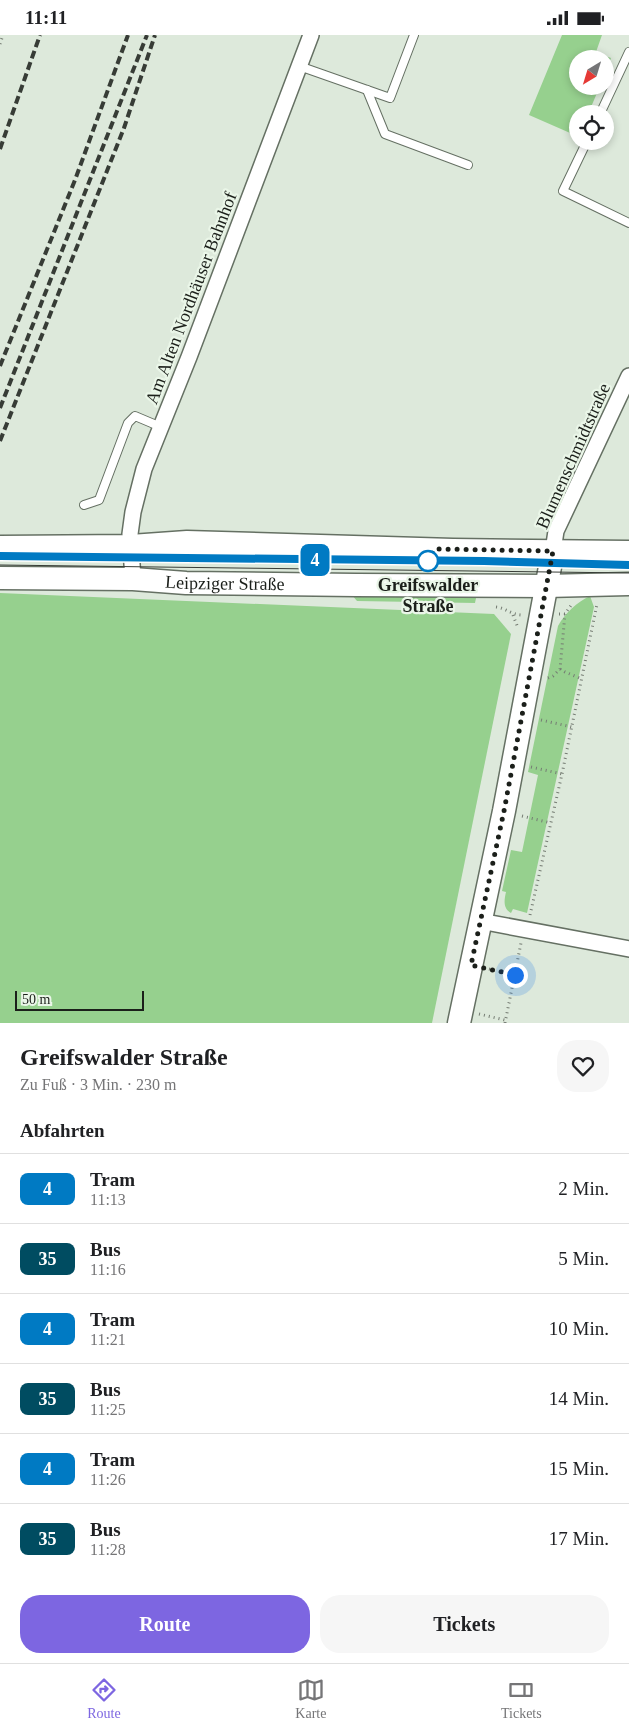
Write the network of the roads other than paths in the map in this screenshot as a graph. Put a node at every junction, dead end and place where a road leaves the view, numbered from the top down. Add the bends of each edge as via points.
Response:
1 (311, 35) edge
2 (414, 35) edge
3 (629, 52) edge
4 (299, 66) junction
5 (367, 90) junction
6 (604, 105) edge
7 (583, 150) edge
8 (468, 165) dead end
9 (629, 223) edge
10 (629, 376) edge
11 (161, 427) junction
12 (84, 505) dead end
13 (131, 546) junction
14 (0, 547) edge
15 (553, 551) junction
16 (629, 552) edge
17 (0, 578) edge
18 (133, 579) junction
19 (629, 584) edge
20 (546, 586) junction
21 (480, 921) junction
22 (629, 949) edge
23 (460, 1016) edge

1 - 4 street, Am Alten Nordhäuser Bahnhof
2 - 5 lane via 390,98
3 - 6 lane
4 - 5 lane
4 - 11 street, Am Alten Nordhäuser Bahnhof
5 - 8 lane via 386,134
7 - 9 lane via 563,191
10 - 15 street, Blumenschmidtstraße via 556,531
11 - 12 lane via 135,417 128,423 99,500
11 - 13 street, Am Alten Nordhäuser Bahnhof via 144,469 133,512
13 - 14 main road
13 - 15 main road via 187,541
13 - 18 street, Am Alten Nordhäuser Bahnhof
15 - 16 main road
15 - 20 main road
17 - 18 main road, Leipziger Straße
18 - 20 main road, Leipziger Straße via 186,583
19 - 20 main road, Leipziger Straße
20 - 21 main road
21 - 22 street
21 - 23 main road

